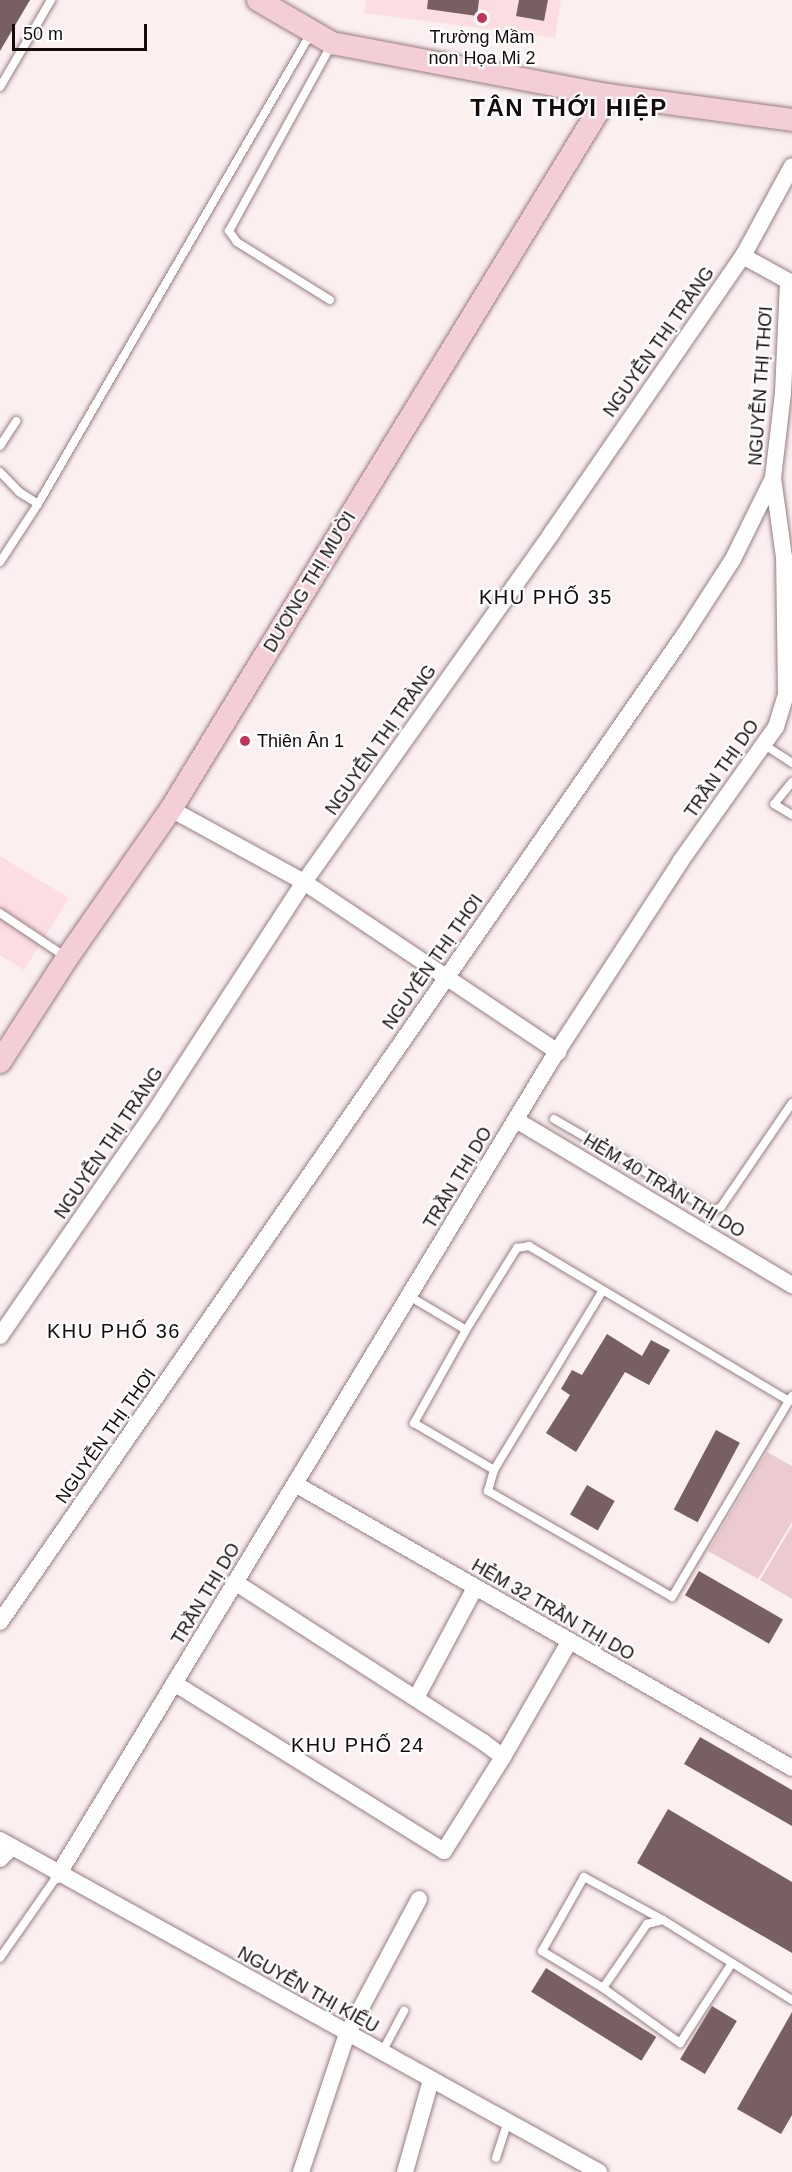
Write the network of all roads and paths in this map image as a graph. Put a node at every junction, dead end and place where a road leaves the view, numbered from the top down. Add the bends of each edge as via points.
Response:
1 (51, 0) edge
2 (258, 0) edge
3 (311, 33) junction
4 (332, 43) junction
5 (0, 87) edge
6 (608, 95) junction
7 (792, 120) edge
8 (792, 166) edge
9 (743, 256) junction
10 (790, 283) edge
11 (330, 300) dead end
12 (16, 421) dead end
13 (0, 446) edge
14 (0, 472) edge
15 (773, 478) junction
16 (38, 504) junction
17 (0, 562) edge
18 (789, 694) edge
19 (763, 744) junction
20 (792, 763) edge
21 (792, 782) edge
22 (171, 809) junction
23 (792, 815) edge
24 (304, 882) junction
25 (0, 914) edge
26 (67, 958) junction
27 (448, 976) junction
28 (558, 1052) junction
29 (0, 1062) edge
30 (792, 1103) edge
31 (554, 1119) dead end
32 (516, 1120) junction
33 (792, 1285) edge
34 (603, 1290) junction
35 (409, 1296) junction
36 (466, 1330) junction
37 (0, 1336) edge
38 (790, 1399) edge
39 (494, 1470) junction
40 (295, 1484) junction
41 (236, 1582) junction
42 (475, 1588) junction
43 (0, 1622) edge
44 (569, 1642) junction
45 (174, 1683) junction
46 (416, 1698) junction
47 (503, 1757) junction
48 (792, 1768) edge
49 (4, 1849) edge
50 (58, 1875) junction
51 (419, 1899) dead end
52 (663, 1920) junction
53 (0, 1958) edge
54 (732, 1963) junction
55 (603, 1988) junction
56 (792, 2000) edge
57 (404, 2011) dead end
58 (347, 2034) junction
59 (382, 2052) junction
60 (431, 2080) junction
61 (508, 2122) junction
62 (496, 2158) dead end
63 (594, 2171) edge
64 (301, 2172) edge
65 (405, 2172) edge

1 - 5 lane
2 - 3 street
3 - 4 street
3 - 16 lane
4 - 6 street
4 - 11 lane via 229,231 237,242
6 - 7 street
6 - 22 street, DƯƠNG THỊ MƯỜI
8 - 9 street, NGUYỄN THỊ TRÀNG
9 - 10 street
9 - 24 street, NGUYỄN THỊ TRÀNG
10 - 15 street, NGUYỄN THỊ THƠI
12 - 13 lane
14 - 16 lane via 19,492
15 - 18 street, TRẦN THỊ DO via 784,558
15 - 27 street, NGUYỄN THỊ THƠI via 733,559 684,635
16 - 17 lane
18 - 19 street, TRẦN THỊ DO via 776,727
19 - 20 lane
19 - 28 street, TRẦN THỊ DO via 680,862
21 - 23 lane via 774,804
22 - 24 street
22 - 26 street, DƯƠNG THỊ MƯỜI
24 - 27 street
24 - 37 street, NGUYỄN THỊ TRÀNG via 152,1116
25 - 26 lane
26 - 29 street, DƯƠNG THỊ MƯỜI
27 - 28 street
27 - 43 street, NGUYỄN THỊ THƠI
28 - 32 street, TRẦN THỊ DO
30 - 31 lane via 720,1207 712,1211
32 - 33 street, HẺM 40 TRẦN THỊ DO
32 - 35 street, TRẦN THỊ DO
34 - 36 lane via 529,1246 517,1248
34 - 38 lane
34 - 39 lane
35 - 36 lane
35 - 40 street, TRẦN THỊ DO
36 - 39 lane via 414,1423
38 - 39 lane via 672,1597 488,1491
40 - 41 street, TRẦN THỊ DO
40 - 42 street, HẺM 32 TRẦN THỊ DO
41 - 45 street, TRẦN THỊ DO
41 - 46 street
42 - 44 street, HẺM 32 TRẦN THỊ DO
42 - 46 street
44 - 47 street
44 - 48 street, HẺM 32 TRẦN THỊ DO
45 - 47 street via 444,1851
45 - 50 street, TRẦN THỊ DO
46 - 47 street
49 - 50 street, NGUYỄN THỊ KIỂU
50 - 53 lane
50 - 58 street, NGUYỄN THỊ KIỂU
51 - 58 street
52 - 54 lane
52 - 55 lane via 647,1924
52 - 55 lane via 584,1877 542,1950
54 - 55 lane via 680,2043
54 - 56 lane
57 - 59 lane
58 - 59 street, NGUYỄN THỊ KIỂU
58 - 64 street
59 - 60 street, NGUYỄN THỊ KIỂU
60 - 61 street, NGUYỄN THỊ KIỂU
60 - 65 street
61 - 62 lane
61 - 63 street, NGUYỄN THỊ KIỂU

